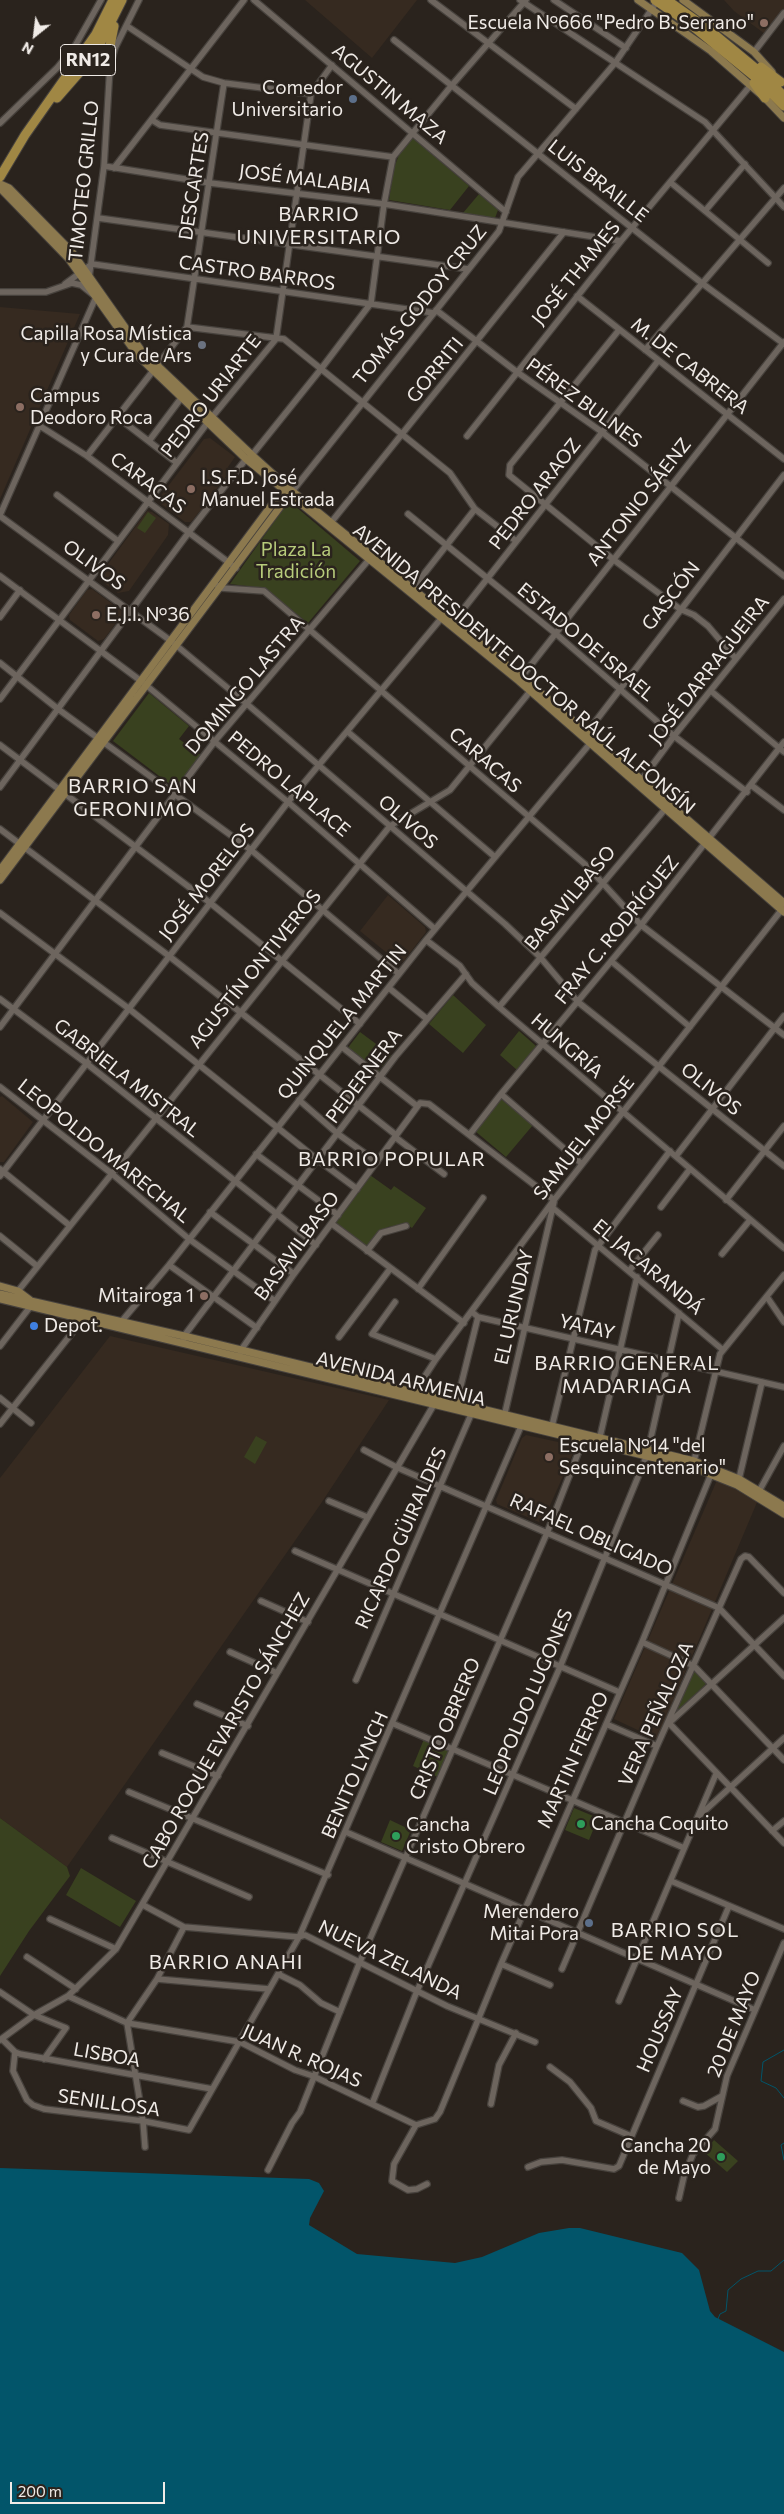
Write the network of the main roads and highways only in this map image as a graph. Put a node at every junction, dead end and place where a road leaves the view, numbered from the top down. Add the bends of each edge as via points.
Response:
1 (113, 0) edge
2 (122, 0) edge
3 (638, 0) edge
4 (667, 0) edge
5 (683, 0) edge
6 (656, 3) edge
7 (117, 12) junction
8 (708, 29) junction
9 (723, 50) junction
10 (110, 66) road end
11 (782, 83) edge
12 (784, 96) edge
13 (765, 98) junction
14 (784, 106) edge
15 (42, 112) junction
16 (784, 118) edge
17 (0, 177) edge
18 (0, 184) edge
19 (0, 188) edge
20 (81, 271) junction
21 (86, 279) junction
22 (155, 368) junction
23 (210, 420) junction
24 (288, 491) junction
25 (370, 558) junction
26 (218, 586) junction
27 (443, 616) junction
28 (520, 679) junction
29 (641, 782) junction
30 (709, 841) junction
31 (22, 845) junction
32 (0, 870) edge
33 (0, 880) edge
34 (783, 908) edge
35 (0, 1286) edge
36 (0, 1294) edge
37 (0, 1299) edge
38 (31, 1304) junction
39 (120, 1325) junction
40 (758, 1492) junction
41 (784, 1506) edge
42 (784, 1514) edge

1 - 15 highway, RN12 via 96,34
2 - 7 highway, RN12
3 - 6 main road
4 - 8 highway
5 - 11 main road via 754,52
6 - 9 highway
6 - 13 main road
7 - 10 highway via 111,36
7 - 15 highway, RN12 via 78,74
8 - 11 highway
8 - 12 highway
9 - 13 highway
9 - 14 highway
13 - 16 main road
15 - 17 highway, RN12 via 24,135
18 - 20 main road, AVENIDA PRESIDENTE DOCTOR RAÚL ALFONSÍN via 25,203 72,252
19 - 20 main road, AVENIDA PRESIDENTE DOCTOR RAÚL ALFONSÍN
20 - 21 main road, AVENIDA PRESIDENTE DOCTOR RAÚL ALFONSÍN
21 - 22 main road, AVENIDA PRESIDENTE DOCTOR RAÚL ALFONSÍN
21 - 22 main road, AVENIDA PRESIDENTE DOCTOR RAÚL ALFONSÍN via 138,356
22 - 23 main road, AVENIDA PRESIDENTE DOCTOR RAÚL ALFONSÍN
22 - 23 main road, AVENIDA PRESIDENTE DOCTOR RAÚL ALFONSÍN via 182,397
23 - 24 main road, AVENIDA PRESIDENTE DOCTOR RAÚL ALFONSÍN
24 - 25 main road, AVENIDA PRESIDENTE DOCTOR RAÚL ALFONSÍN
24 - 26 main road via 236,568
24 - 26 main road via 229,563
25 - 27 main road, AVENIDA PRESIDENTE DOCTOR RAÚL ALFONSÍN
25 - 27 main road, AVENIDA PRESIDENTE DOCTOR RAÚL ALFONSÍN via 413,588
26 - 31 main road
27 - 28 main road, AVENIDA PRESIDENTE DOCTOR RAÚL ALFONSÍN
27 - 28 main road, AVENIDA PRESIDENTE DOCTOR RAÚL ALFONSÍN via 454,621
28 - 29 main road, AVENIDA PRESIDENTE DOCTOR RAÚL ALFONSÍN
29 - 30 main road, AVENIDA PRESIDENTE DOCTOR RAÚL ALFONSÍN
29 - 30 main road, AVENIDA PRESIDENTE DOCTOR RAÚL ALFONSÍN via 666,808
30 - 34 main road, AVENIDA PRESIDENTE DOCTOR RAÚL ALFONSÍN
31 - 32 main road
31 - 33 main road
35 - 38 main road via 18,1291
36 - 38 main road, AVENIDA ARMENIA
37 - 38 main road, AVENIDA ARMENIA
38 - 39 main road, AVENIDA ARMENIA
38 - 39 main road, AVENIDA ARMENIA via 83,1319
39 - 40 main road, AVENIDA ARMENIA via 693,1464
40 - 41 main road, AVENIDA ARMENIA
40 - 42 main road, AVENIDA ARMENIA

